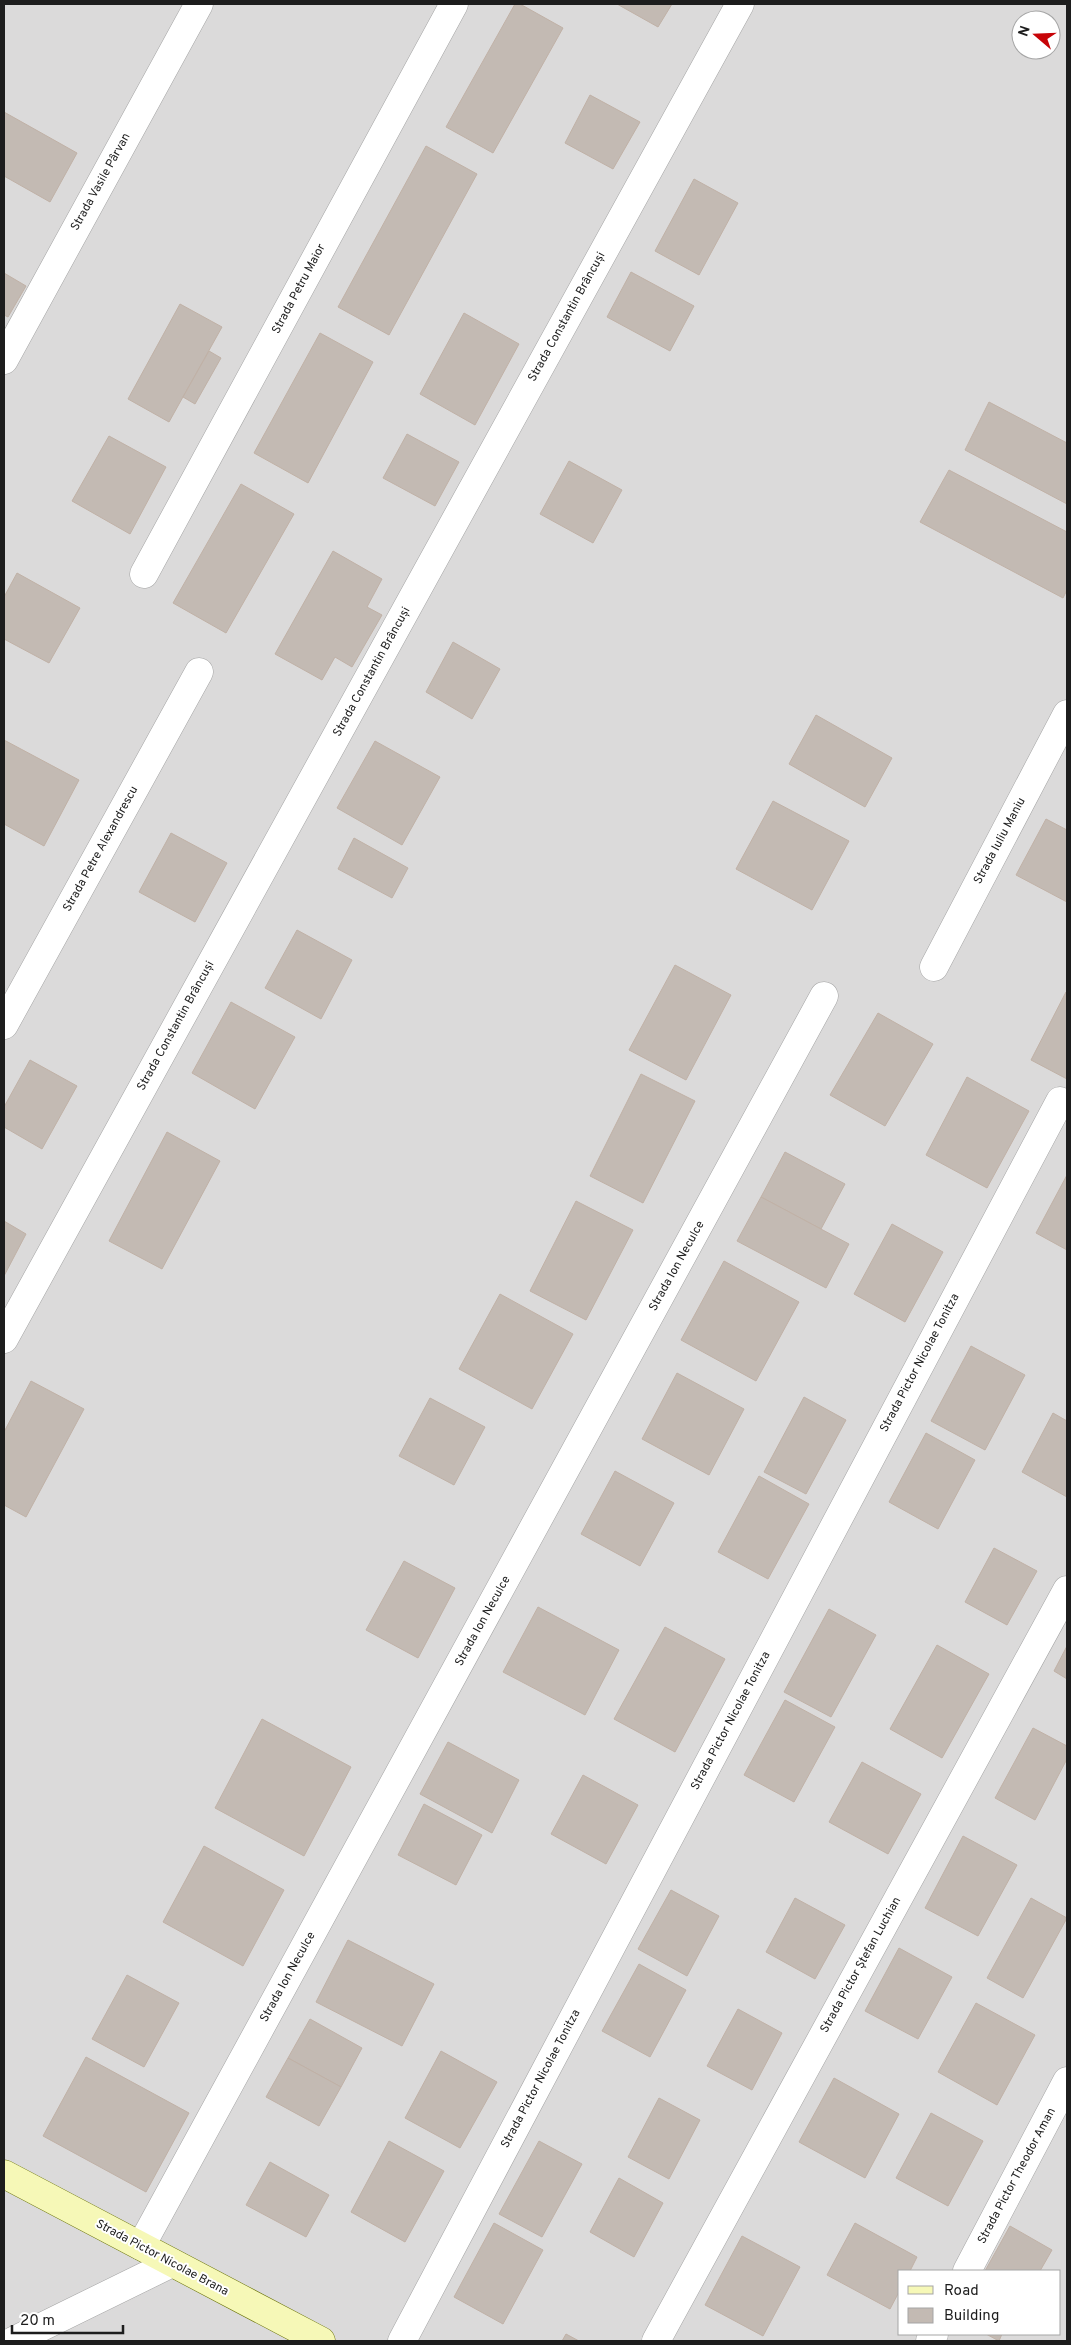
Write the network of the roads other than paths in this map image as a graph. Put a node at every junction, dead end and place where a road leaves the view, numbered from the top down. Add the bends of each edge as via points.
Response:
1 (199, 4) edge
2 (454, 4) edge
3 (740, 4) edge
4 (4, 360) edge
5 (144, 574) dead end
6 (199, 672) dead end
7 (1067, 714) edge
8 (934, 967) dead end
9 (824, 996) dead end
10 (4, 1025) edge
11 (1060, 1101) dead end
12 (4, 1339) edge
13 (1067, 1590) edge
14 (1067, 2082) edge
15 (4, 2174) edge
16 (141, 2246) junction
17 (172, 2263) junction
18 (968, 2270) edge
19 (13, 2341) edge
20 (321, 2341) edge
21 (402, 2341) edge
22 (656, 2341) edge

1 - 4 street, Strada Vasile Pârvan
2 - 5 street, Strada Petru Maior
3 - 12 street, Strada Constantin Brâncuși
6 - 10 street, Strada Petre Alexandrescu
7 - 8 street, Strada Iuliu Maniu
9 - 16 street, Strada Ion Neculce
11 - 21 street, Strada Pictor Nicolae Tonitza
13 - 22 street, Strada Pictor Ștefan Luchian
14 - 18 street, Strada Pictor Theodor Aman
15 - 16 street, Strada Pictor Nicolae Brana
16 - 17 street, Strada Pictor Nicolae Brana
17 - 19 street
17 - 20 street, Strada Pictor Nicolae Brana

